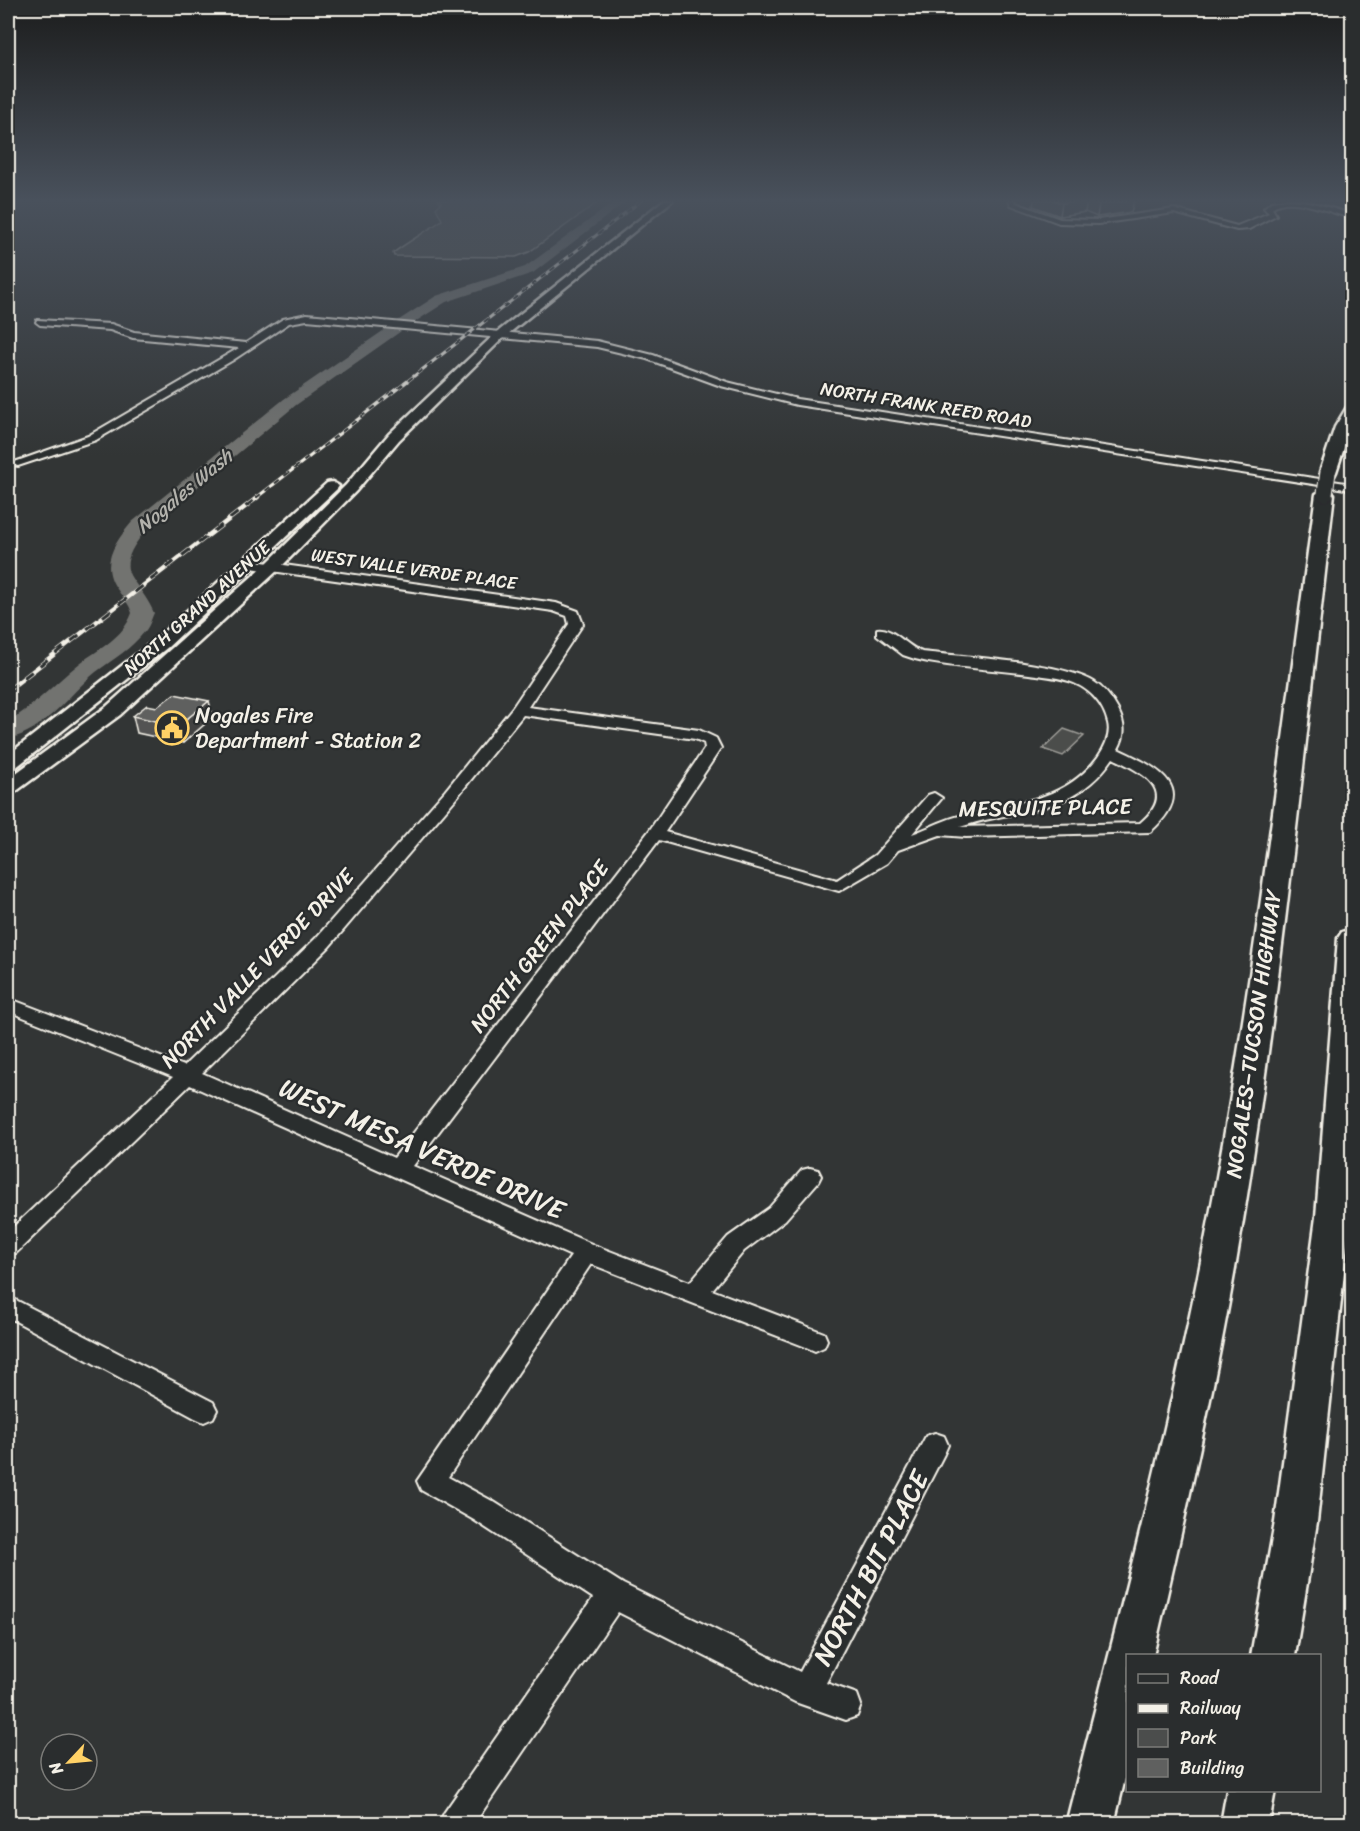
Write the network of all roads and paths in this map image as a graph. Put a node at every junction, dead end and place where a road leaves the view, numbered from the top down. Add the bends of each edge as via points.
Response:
1 (563, 285) edge
2 (40, 322) dead end
3 (500, 336) junction
4 (248, 346) junction
5 (1353, 410) edge
6 (394, 437) junction
7 (14, 464) dead end
8 (1335, 484) edge
9 (249, 564) junction
10 (272, 567) junction
11 (573, 614) joint
12 (882, 632) dead end
13 (519, 710) junction
14 (1110, 751) junction
15 (8, 764) edge
16 (8, 788) edge
17 (934, 798) dead end
18 (939, 830) junction
19 (656, 834) junction
20 (886, 853) junction
21 (1353, 938) edge
22 (8, 1004) edge
23 (187, 1076) junction
24 (397, 1170) junction
25 (810, 1176) dead end
26 (8, 1246) edge
27 (586, 1252) junction
28 (694, 1294) junction
29 (8, 1306) edge
30 (815, 1340) dead end
31 (204, 1410) dead end
32 (935, 1444) dead end
33 (613, 1594) junction
34 (1131, 1654) edge
35 (1274, 1654) edge
36 (1126, 1676) edge
37 (806, 1691) junction
38 (846, 1705) dead end
39 (1251, 1792) edge
40 (455, 1824) edge
41 (1090, 1824) edge
42 (1245, 1824) edge

1 - 3 main road, NORTH GRAND AVENUE
2 - 4 street via 111,327 133,335
3 - 4 street, NORTH FRANK REED ROAD via 307,317 285,321
3 - 6 main road, NORTH GRAND AVENUE
3 - 8 street, NORTH FRANK REED ROAD via 565,340 625,350 724,384 797,402
4 - 7 street via 92,438
5 - 8 highway, NOGALES–TUCSON HIGHWAY via 1343,428
6 - 9 main road, NORTH GRAND AVENUE via 360,461
6 - 10 main road, NORTH GRAND AVENUE via 351,488
8 - 34 highway, NOGALES–TUCSON HIGHWAY via 1233,1182 1176,1467
9 - 10 street, WEST VALLE VERDE PLACE
9 - 15 main road, NORTH GRAND AVENUE via 153,650
10 - 11 street, WEST VALLE VERDE PLACE via 556,608
10 - 16 main road, NORTH GRAND AVENUE via 113,711
11 - 13 street, NORTH VALLE VERDE DRIVE via 576,624
12 - 14 street, MESQUITE PLACE via 908,652 920,656 998,664 1083,681 1100,694 1116,723 1118,734
13 - 19 street, NORTH GREEN PLACE via 699,735 711,741 713,748
13 - 23 street, NORTH VALLE VERDE DRIVE via 322,943
14 - 18 street, MESQUITE PLACE via 1095,771 1055,799 1017,812 953,822
14 - 18 street, MESQUITE PLACE via 1146,768 1159,778 1166,791 1165,804 1156,820 1144,828
17 - 20 street, MESQUITE PLACE
18 - 20 street, MESQUITE PLACE
19 - 20 street via 839,886
19 - 24 street, NORTH GREEN PLACE
21 - 35 highway via 1333,1217 1296,1522
22 - 23 street, WEST MESA VERDE DRIVE
23 - 24 street, WEST MESA VERDE DRIVE
23 - 26 street, NORTH VALLE VERDE DRIVE
24 - 27 street, WEST MESA VERDE DRIVE
25 - 28 street via 777,1214 736,1244
27 - 28 street, WEST MESA VERDE DRIVE
27 - 33 street via 430,1480
28 - 30 street, WEST MESA VERDE DRIVE
29 - 31 street
32 - 37 street, NORTH BIT PLACE
33 - 37 street
33 - 40 street
36 - 41 highway
37 - 38 street
39 - 42 highway

